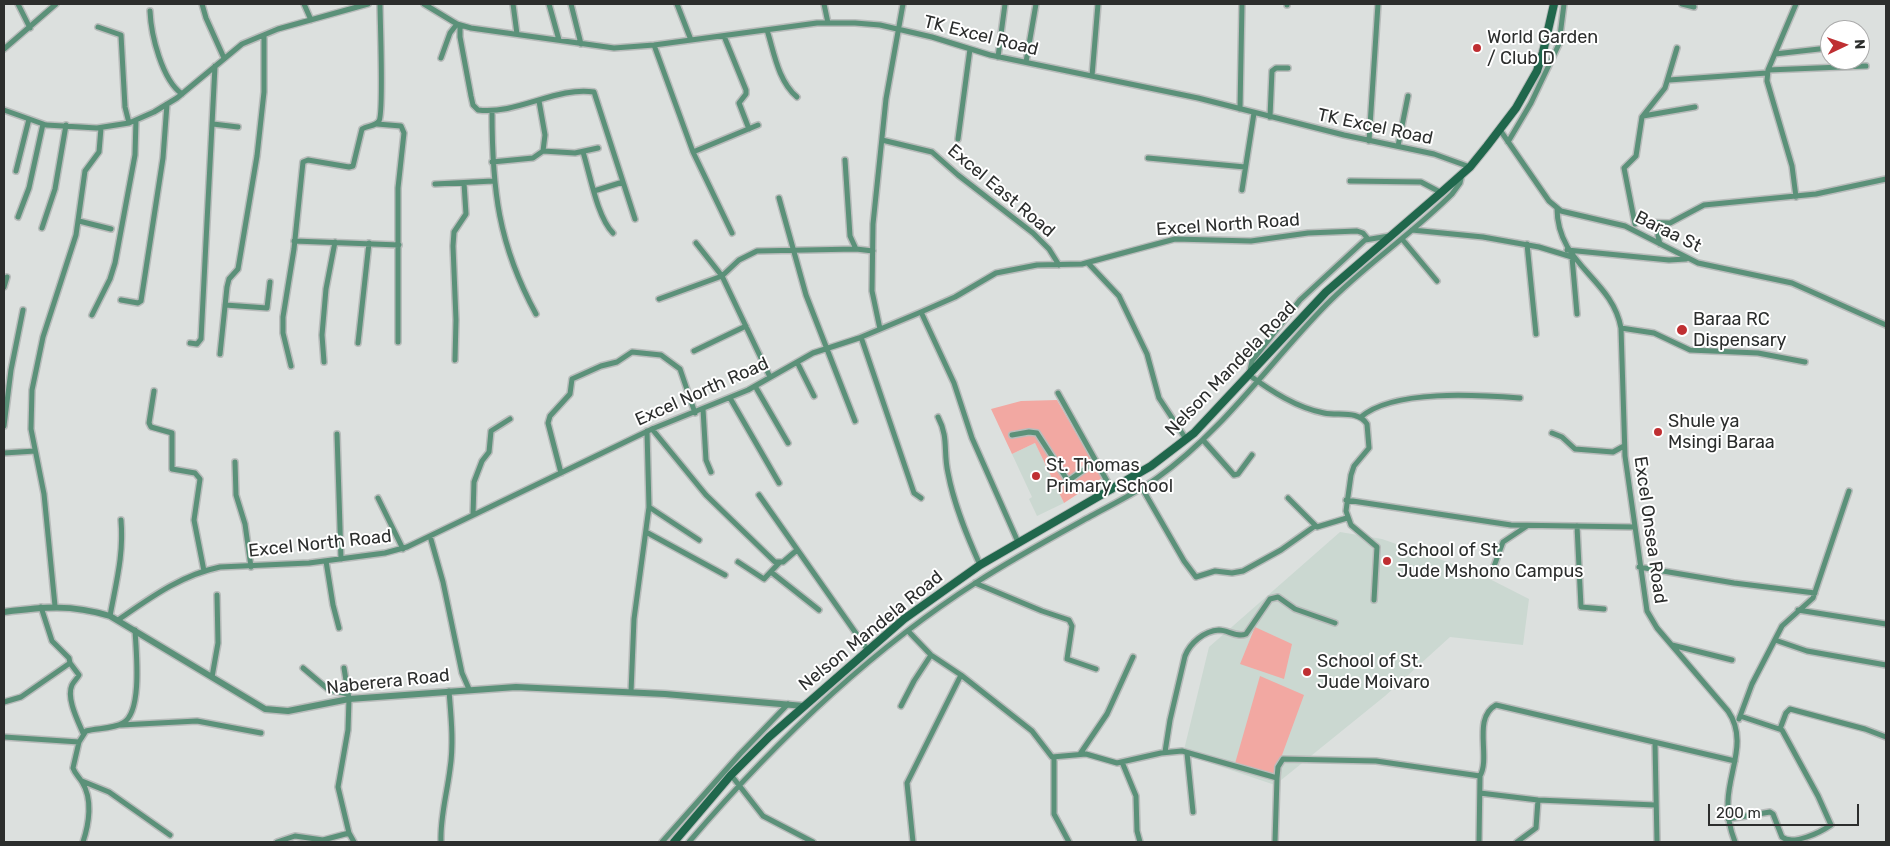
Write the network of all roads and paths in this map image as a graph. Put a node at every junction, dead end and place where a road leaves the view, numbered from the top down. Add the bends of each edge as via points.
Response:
1 (18, 4) edge
2 (56, 4) edge
3 (202, 4) edge
4 (304, 4) edge
5 (368, 4) edge
6 (380, 4) edge
7 (424, 4) edge
8 (513, 4) edge
9 (550, 4) edge
10 (571, 4) edge
11 (678, 4) edge
12 (824, 4) edge
13 (904, 4) edge
14 (1005, 4) edge
15 (1036, 4) edge
16 (1098, 4) edge
17 (1242, 4) edge
18 (1378, 4) edge
19 (1554, 4) edge
20 (1564, 4) edge
21 (1682, 4) edge
22 (1796, 4) edge
23 (1694, 8) dead end
24 (150, 11) dead end
25 (311, 20) junction
26 (828, 23) junction
27 (459, 24) junction
28 (98, 27) dead end
29 (30, 28) junction
30 (900, 29) junction
31 (766, 30) junction
32 (517, 34) junction
33 (264, 35) junction
34 (724, 36) junction
35 (559, 40) junction
36 (691, 40) junction
37 (581, 44) junction
38 (654, 45) junction
39 (1677, 48) dead end
40 (970, 49) junction
41 (1820, 49) edge
42 (4, 50) edge
43 (1775, 54) junction
44 (998, 57) junction
45 (224, 58) junction
46 (441, 58) dead end
47 (1026, 62) junction
48 (215, 66) junction
49 (1288, 68) dead end
50 (1820, 68) edge
51 (1767, 71) junction
52 (1092, 76) junction
53 (1669, 80) junction
54 (182, 94) junction
55 (1408, 96) dead end
56 (797, 97) dead end
57 (539, 101) junction
58 (167, 104) junction
59 (1695, 107) dead end
60 (1240, 109) junction
61 (4, 110) edge
62 (492, 111) junction
63 (1254, 113) junction
64 (1643, 116) junction
65 (1270, 117) junction
66 (29, 119) junction
67 (136, 120) junction
68 (129, 123) junction
69 (43, 124) junction
70 (214, 124) junction
71 (376, 124) junction
72 (66, 125) junction
73 (758, 125) dead end
74 (238, 127) dead end
75 (101, 128) junction
76 (749, 129) junction
77 (1500, 130) junction
78 (958, 139) dead end
79 (882, 140) junction
80 (1369, 141) junction
81 (1508, 142) junction
82 (1398, 146) junction
83 (598, 148) dead end
84 (543, 151) junction
85 (583, 152) junction
86 (693, 152) junction
87 (1148, 158) dead end
88 (845, 160) dead end
89 (492, 162) junction
90 (1470, 167) junction
91 (1246, 168) junction
92 (16, 171) dead end
93 (1462, 173) junction
94 (1886, 179) edge
95 (1350, 181) dead end
96 (493, 182) junction
97 (623, 182) junction
98 (464, 183) junction
99 (435, 184) dead end
100 (594, 190) junction
101 (1242, 190) dead end
102 (1440, 192) junction
103 (1796, 197) junction
104 (779, 198) dead end
105 (1557, 208) junction
106 (18, 217) dead end
107 (635, 219) dead end
108 (79, 221) junction
109 (1635, 222) junction
110 (1659, 224) junction
111 (42, 228) dead end
112 (111, 229) dead end
113 (1632, 229) junction
114 (1412, 230) junction
115 (614, 232) dead end
116 (732, 233) dead end
117 (1389, 236) junction
118 (1368, 238) junction
119 (1402, 239) junction
120 (294, 241) junction
121 (335, 242) junction
122 (369, 243) junction
123 (696, 243) dead end
124 (399, 244) junction
125 (1527, 244) junction
126 (1660, 244) junction
127 (856, 249) junction
128 (792, 250) junction
129 (1567, 250) junction
130 (873, 251) junction
131 (1572, 257) junction
132 (1687, 259) junction
133 (1088, 263) junction
134 (1059, 265) junction
135 (722, 276) junction
136 (7, 277) dead end
137 (1437, 281) dead end
138 (270, 282) dead end
139 (4, 287) edge
140 (659, 299) dead end
141 (121, 300) dead end
142 (225, 305) junction
143 (23, 310) dead end
144 (921, 312) junction
145 (536, 314) dead end
146 (1577, 314) dead end
147 (92, 315) dead end
148 (1886, 325) edge
149 (746, 326) junction
150 (1621, 328) junction
151 (880, 329) junction
152 (1536, 334) dead end
153 (861, 337) junction
154 (398, 342) dead end
155 (190, 343) dead end
156 (358, 343) dead end
157 (825, 348) junction
158 (694, 351) dead end
159 (220, 354) dead end
160 (455, 360) dead end
161 (324, 362) dead end
162 (797, 362) junction
163 (1805, 362) dead end
164 (290, 366) dead end
165 (1249, 375) junction
166 (770, 377) junction
167 (1257, 381) junction
168 (755, 386) junction
169 (154, 391) dead end
170 (1058, 393) dead end
171 (814, 396) dead end
172 (730, 398) junction
173 (1520, 398) dead end
174 (703, 409) junction
175 (695, 412) junction
176 (938, 417) dead end
177 (1361, 417) junction
178 (510, 419) dead end
179 (854, 421) dead end
180 (4, 426) edge
181 (650, 430) junction
182 (1552, 433) dead end
183 (337, 434) dead end
184 (1012, 436) dead end
185 (1186, 439) junction
186 (1203, 440) junction
187 (788, 443) dead end
188 (1624, 446) junction
189 (35, 451) junction
190 (4, 452) edge
191 (1252, 455) dead end
192 (235, 462) dead end
193 (1095, 462) junction
194 (711, 472) dead end
195 (561, 473) junction
196 (779, 483) dead end
197 (1142, 488) junction
198 (1112, 490) junction
199 (1849, 491) dead end
200 (759, 496) dead end
201 (378, 498) dead end
202 (920, 498) dead end
203 (1288, 498) dead end
204 (1346, 500) junction
205 (649, 507) junction
206 (473, 515) junction
207 (1347, 518) junction
208 (121, 520) dead end
209 (1315, 526) junction
210 (1527, 526) junction
211 (1577, 526) junction
212 (1634, 526) junction
213 (646, 532) junction
214 (430, 536) junction
215 (699, 540) dead end
216 (1018, 542) junction
217 (403, 549) junction
218 (797, 550) junction
219 (341, 559) junction
220 (326, 561) junction
221 (738, 562) dead end
222 (779, 564) junction
223 (980, 565) junction
224 (251, 567) junction
225 (1639, 567) junction
226 (1493, 569) dead end
227 (204, 571) junction
228 (771, 572) junction
229 (725, 575) dead end
230 (975, 583) junction
231 (1815, 593) junction
232 (217, 595) dead end
233 (1374, 600) dead end
234 (54, 606) junction
235 (41, 607) junction
236 (1604, 609) dead end
237 (819, 610) dead end
238 (1798, 610) junction
239 (4, 612) edge
240 (110, 616) junction
241 (118, 620) junction
242 (1335, 623) dead end
243 (1886, 624) edge
244 (339, 628) dead end
245 (135, 630) junction
246 (909, 632) junction
247 (1775, 640) junction
248 (1672, 645) junction
249 (867, 649) junction
250 (931, 655) junction
251 (1133, 657) dead end
252 (1732, 660) dead end
253 (70, 663) junction
254 (1886, 665) edge
255 (303, 668) dead end
256 (344, 668) dead end
257 (1096, 669) dead end
258 (961, 675) junction
259 (212, 677) junction
260 (469, 689) junction
261 (449, 690) junction
262 (631, 692) junction
263 (348, 696) junction
264 (4, 702) edge
265 (788, 704) junction
266 (804, 706) junction
267 (901, 706) dead end
268 (1740, 716) junction
269 (120, 724) junction
270 (1737, 727) junction
271 (1780, 729) junction
272 (83, 732) junction
273 (261, 733) dead end
274 (1886, 737) edge
275 (4, 738) edge
276 (78, 742) junction
277 (1655, 743) junction
278 (1166, 752) junction
279 (1187, 753) junction
280 (1080, 754) junction
281 (1054, 758) junction
282 (1735, 761) junction
283 (1122, 762) junction
284 (731, 775) junction
285 (1480, 776) junction
286 (1276, 778) junction
287 (82, 781) junction
288 (737, 786) junction
289 (1480, 793) junction
290 (1538, 800) junction
291 (1655, 805) junction
292 (1193, 812) dead end
293 (1728, 818) junction
294 (349, 833) junction
295 (170, 835) dead end
296 (83, 842) edge
297 (277, 842) edge
298 (354, 842) edge
299 (441, 842) edge
300 (662, 842) edge
301 (674, 842) edge
302 (689, 842) edge
303 (813, 842) edge
304 (914, 842) edge
305 (1069, 842) edge
306 (1140, 842) edge
307 (1275, 842) edge
308 (1479, 842) edge
309 (1517, 842) edge
310 (1657, 842) edge
311 (1735, 842) edge

1 - 29 street
2 - 29 street
3 - 45 street
4 - 25 street
5 - 25 street
6 - 71 street via 381,115
7 - 27 street, TK Excel Road
8 - 32 street
9 - 35 street
10 - 37 street
11 - 36 street
12 - 26 street
13 - 30 street
14 - 44 street
15 - 47 street
16 - 52 street
17 - 60 street
18 - 80 street
19 - 77 main road, Nelson Mandela Road via 1537,71
20 - 81 street via 1559,44 1531,104
21 - 23 street
22 - 43 street
24 - 54 street via 154,42 171,84
25 - 33 street
26 - 30 street, TK Excel Road
26 - 31 street, TK Excel Road
27 - 32 street, TK Excel Road
27 - 46 street via 450,33
27 - 62 street via 473,105 478,110
28 - 68 street via 121,35
29 - 42 street
30 - 40 street, TK Excel Road
30 - 79 street via 890,71
31 - 34 street, TK Excel Road
31 - 56 street via 785,84
32 - 35 street, TK Excel Road
33 - 45 street via 242,44
33 - 142 street via 264,92 257,156 238,269 228,283
34 - 36 street, TK Excel Road
34 - 76 street via 746,90 739,103
35 - 37 street, TK Excel Road
36 - 38 street, TK Excel Road
37 - 38 street, TK Excel Road via 614,48
38 - 86 street
39 - 53 street
40 - 44 street, TK Excel Road
40 - 78 street
41 - 43 street
43 - 51 street
44 - 47 street, TK Excel Road
45 - 48 street
47 - 52 street, TK Excel Road
48 - 54 street
48 - 70 street
49 - 65 street via 1272,71
50 - 51 street
51 - 53 street
51 - 103 street via 1767,85 1792,166
52 - 60 street, TK Excel Road
53 - 64 street
54 - 58 street
55 - 82 street
57 - 62 street
57 - 84 street via 545,135
57 - 97 street via 594,92
58 - 67 street
58 - 141 street via 163,158 141,301
59 - 64 street
60 - 63 street, TK Excel Road
61 - 66 street
62 - 89 street
63 - 65 street, TK Excel Road
63 - 91 street
64 - 109 street via 1636,156 1623,170
65 - 80 street, TK Excel Road
66 - 69 street
66 - 92 street
67 - 68 street
67 - 147 street via 135,154 115,263
68 - 75 street
69 - 72 street
69 - 106 street via 29,188
70 - 74 street
70 - 155 street via 201,339 197,344
71 - 120 street via 362,129 354,166 303,162
71 - 124 street via 403,128 398,188
72 - 75 street
72 - 111 street via 55,189
73 - 76 street
75 - 108 street via 99,152 85,171
76 - 86 street
77 - 81 street
77 - 90 main road, Nelson Mandela Road
79 - 130 street
79 - 134 street, Excel East Road via 932,152 1033,233 1050,249
80 - 82 street, TK Excel Road
81 - 105 street via 1548,201
82 - 90 street, TK Excel Road via 1448,157
83 - 85 street
84 - 85 street
84 - 89 street via 533,158
85 - 100 street
86 - 116 street
87 - 91 street
88 - 127 street via 850,236
89 - 96 street
90 - 93 main road, Nelson Mandela Road
91 - 101 street
93 - 102 main road, Nelson Mandela Road
93 - 114 street via 1452,194
94 - 103 street
95 - 102 street via 1421,182
96 - 98 street
96 - 145 street via 516,276
97 - 100 street
97 - 107 street
98 - 99 street
98 - 160 street via 466,214 454,232 452,246
100 - 115 street via 605,220
102 - 117 main road, Nelson Mandela Road
103 - 110 street via 1710,204 1674,223
104 - 128 street
105 - 113 street, Baraa St
105 - 129 street, Excel Onsea Road
108 - 112 street
108 - 189 street via 43,337 33,384 31,428
109 - 110 street
109 - 113 street
110 - 126 street
113 - 126 street, Baraa St
114 - 119 street
114 - 125 street
117 - 118 street
117 - 165 main road, Nelson Mandela Road via 1326,292
118 - 133 street, Excel North Road via 1357,230 1251,241 1175,239
118 - 165 street via 1292,310 1252,361
119 - 137 street
119 - 167 street via 1339,292
120 - 121 street
120 - 164 street via 282,329
121 - 122 street
121 - 161 street via 326,289 322,335
122 - 124 street
122 - 156 street
123 - 135 street
124 - 154 street
125 - 131 street
125 - 152 street
126 - 132 street, Baraa St
127 - 128 street
127 - 130 street
128 - 135 street via 753,253
128 - 157 street
129 - 131 street, Excel Onsea Road
129 - 132 street
130 - 151 street via 872,291
131 - 146 street
131 - 150 street, Excel Onsea Road via 1615,307
132 - 148 street, Baraa St via 1792,283
133 - 134 street, Excel North Road
133 - 185 street via 1119,296 1147,354 1159,398
134 - 144 street, Excel North Road via 1021,267 996,273
135 - 140 street
135 - 149 street
136 - 139 street
138 - 142 street via 267,308
142 - 159 street
143 - 180 street
144 - 151 street, Excel North Road
144 - 216 street via 954,383 972,438
149 - 158 street
149 - 166 street
150 - 163 street via 1654,333 1690,350 1758,353
150 - 188 street, Excel Onsea Road
151 - 153 street, Excel North Road
153 - 157 street, Excel North Road
153 - 202 street via 914,493
157 - 162 street, Excel North Road
157 - 179 street
162 - 166 street, Excel North Road
162 - 171 street
165 - 167 street
165 - 185 main road, Nelson Mandela Road
166 - 168 street, Excel North Road
167 - 177 street via 1302,406 1322,413
167 - 186 street
168 - 172 street, Excel North Road
168 - 187 street
169 - 227 street via 150,423 151,427 172,433 172,469 195,473 200,479 194,520
170 - 193 street
172 - 174 street, Excel North Road
172 - 196 street
173 - 177 street via 1424,396 1377,408
174 - 175 street, Excel North Road
174 - 194 street via 706,460
175 - 181 street, Excel North Road
175 - 195 street via 679,367 663,355 629,354 617,362 572,379 570,394 550,416 548,429
176 - 223 street via 946,434 949,480
177 - 204 street via 1367,424 1369,448 1354,466
178 - 206 street via 491,431 489,452 474,482
181 - 195 street, Excel North Road
181 - 205 street
181 - 222 street via 706,495
182 - 188 street via 1558,434 1575,449 1613,452
183 - 219 street
184 - 193 street via 1037,433 1068,481
185 - 198 main road, Nelson Mandela Road
186 - 191 street via 1234,475
186 - 197 street
188 - 212 street, Excel Onsea Road
189 - 190 street
189 - 234 street via 44,494
192 - 224 street via 236,495 245,524
193 - 198 street
195 - 206 street, Excel North Road
197 - 209 street via 1184,562 1196,576 1215,571 1243,571 1292,544
197 - 230 street
198 - 216 main road, Nelson Mandela Road
199 - 231 street
200 - 218 street
201 - 217 street
203 - 209 street
204 - 207 street
204 - 210 street
205 - 213 street
205 - 215 street
206 - 214 street, Excel North Road
207 - 209 street via 1322,528
207 - 233 street via 1377,547
208 - 240 street via 120,571
210 - 211 street
210 - 226 street via 1503,542
211 - 212 street
211 - 236 street via 1581,605
212 - 225 street, Excel Onsea Road
213 - 229 street
213 - 262 street via 634,619
214 - 217 street, Excel North Road
214 - 260 street via 462,673
216 - 223 main road, Nelson Mandela Road
217 - 219 street, Excel North Road
218 - 222 street
218 - 249 street
219 - 220 street, Excel North Road
220 - 224 street, Excel North Road
220 - 244 street
221 - 228 street via 764,579
222 - 228 street
223 - 249 main road, Nelson Mandela Road via 926,602
224 - 227 street, Excel North Road
225 - 231 street
225 - 248 street, Excel Onsea Road via 1647,611
227 - 241 street, Excel North Road via 172,585
228 - 237 street
230 - 246 street
230 - 257 street via 1069,620 1072,626 1067,659
231 - 238 street via 1810,602
232 - 259 street via 218,643
234 - 235 street, Naberera Road
234 - 240 street, Naberera Road via 92,610
235 - 239 street, Naberera Road
235 - 253 street via 52,641
238 - 243 street
238 - 247 street
240 - 241 street, Naberera Road
241 - 245 street, Naberera Road
242 - 278 street via 1295,609 1274,596 1246,634 1240,636 1220,630 1202,636 1185,656
245 - 259 street, Naberera Road
245 - 269 street via 138,683 130,716
246 - 250 street
246 - 288 street via 852,676
247 - 254 street via 1807,651
247 - 268 street
248 - 252 street
248 - 270 street, Excel Onsea Road via 1728,711
249 - 266 main road, Nelson Mandela Road
250 - 258 street
250 - 267 street
251 - 280 street via 1107,714
253 - 264 street via 21,698
253 - 272 street via 79,675 71,694
255 - 263 street via 329,690
256 - 263 street
258 - 281 street via 1032,731
258 - 304 street via 907,783
259 - 263 street, Naberera Road via 265,709 304,709
260 - 261 street, Naberera Road
260 - 262 street, Naberera Road via 516,687
261 - 263 street, Naberera Road
261 - 299 street via 452,753 440,824
262 - 265 street, Naberera Road
263 - 294 street via 348,730 338,787
265 - 266 street, Naberera Road
265 - 300 street
266 - 284 main road, Nelson Mandela Road
268 - 270 street
268 - 271 street
269 - 272 street
269 - 273 street via 203,722
270 - 282 street
271 - 274 street via 1790,709
271 - 293 street via 1831,825 1790,841 1782,837 1772,813
272 - 276 street
275 - 276 street
276 - 287 street via 73,768
277 - 282 street
277 - 285 street via 1496,706 1486,720
277 - 291 street
278 - 279 street
278 - 283 street
279 - 286 street
279 - 292 street
280 - 281 street
280 - 283 street via 1113,763
281 - 305 street via 1054,814
282 - 293 street
283 - 306 street via 1136,796
284 - 288 street
284 - 301 main road, Nelson Mandela Road
285 - 286 street via 1390,762 1287,758 1280,762
285 - 289 street
286 - 307 street
287 - 295 street via 109,792
287 - 296 street via 88,804
288 - 302 street
288 - 303 street via 763,816
289 - 290 street
289 - 308 street
290 - 291 street
290 - 309 street via 1536,828
291 - 310 street
293 - 311 street
294 - 297 street via 326,840 295,836
294 - 298 street

